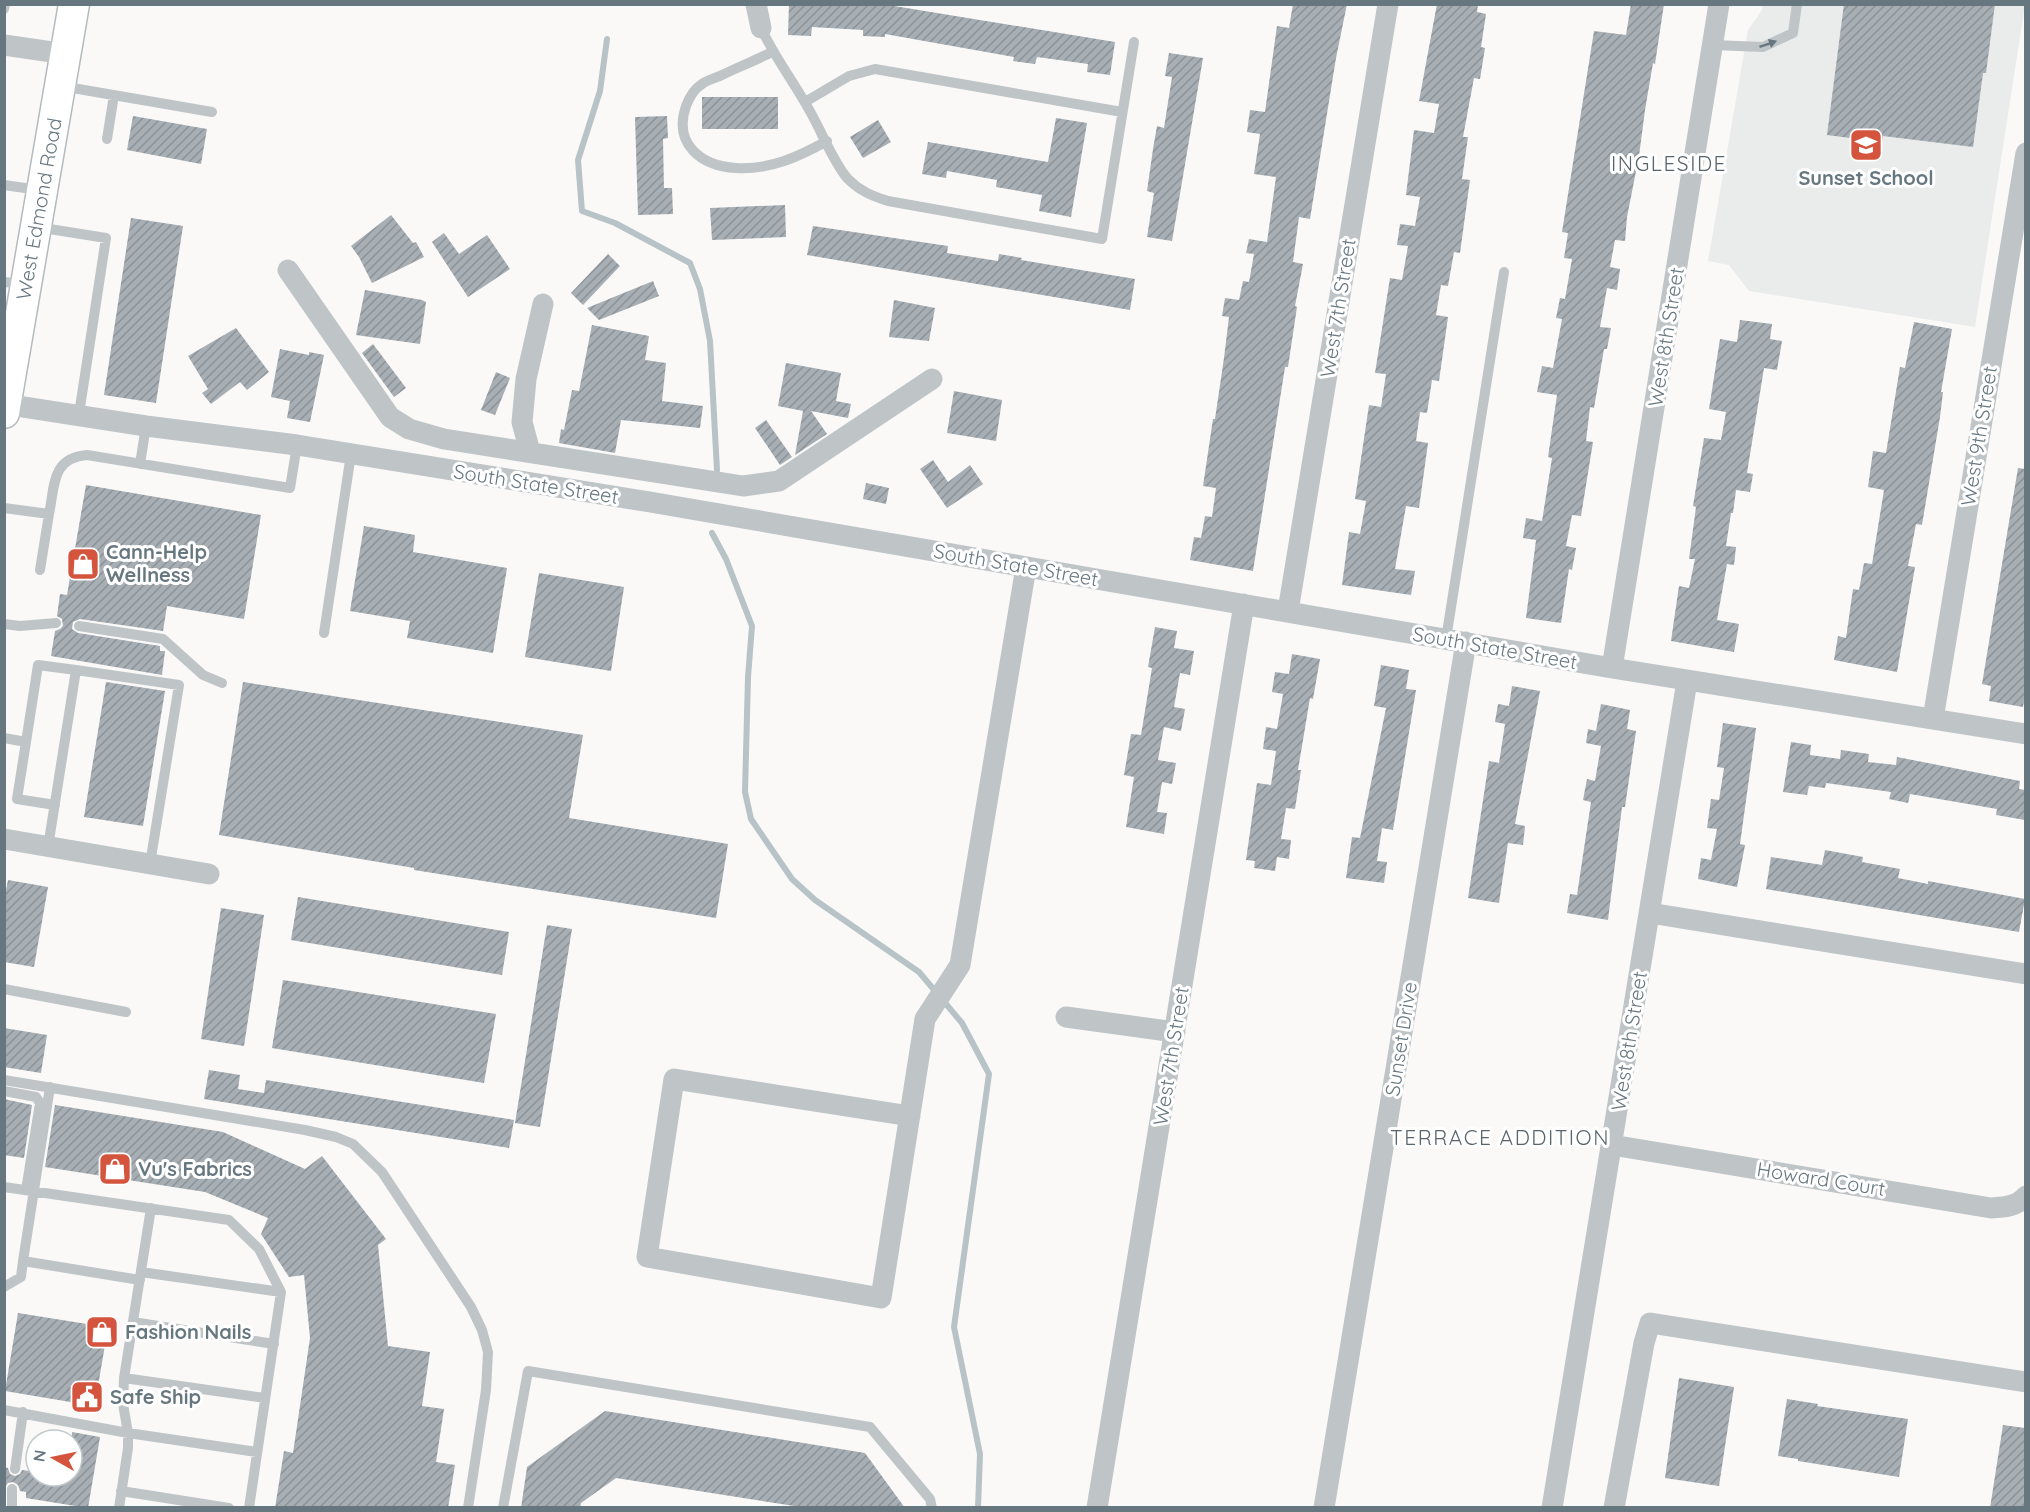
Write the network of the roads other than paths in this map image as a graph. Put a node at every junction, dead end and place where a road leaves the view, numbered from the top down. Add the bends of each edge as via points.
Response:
1 (74, 4) edge
2 (756, 4) edge
3 (1388, 4) edge
4 (1719, 4) edge
5 (1797, 4) edge
6 (761, 28) joint
7 (1134, 42) dead end
8 (4, 45) edge
9 (1713, 45) junction
10 (772, 52) junction
11 (66, 54) junction
12 (61, 86) junction
13 (114, 95) junction
14 (805, 102) junction
15 (212, 112) dead end
16 (1122, 112) junction
17 (107, 139) dead end
18 (827, 141) junction
19 (2025, 153) edge
20 (4, 186) edge
21 (42, 191) junction
22 (36, 227) junction
23 (288, 270) dead end
24 (1504, 272) dead end
25 (15, 283) edge
26 (543, 304) dead end
27 (932, 379) dead end
28 (5, 407) edge
29 (78, 414) junction
30 (146, 426) junction
31 (297, 445) junction
32 (530, 452) junction
33 (351, 454) junction
34 (140, 464) junction
35 (651, 472) junction
36 (650, 502) junction
37 (4, 508) edge
38 (49, 514) junction
39 (1026, 567) junction
40 (40, 570) dead end
41 (1244, 604) junction
42 (1288, 611) junction
43 (56, 623) dead end
44 (4, 624) edge
45 (79, 626) dead end
46 (324, 633) dead end
47 (1456, 641) junction
48 (1612, 668) junction
49 (76, 670) junction
50 (1688, 681) junction
51 (222, 683) dead end
52 (1933, 718) junction
53 (2025, 734) edge
54 (4, 738) edge
55 (26, 742) junction
56 (55, 805) junction
57 (4, 839) edge
58 (48, 847) junction
59 (150, 864) junction
60 (209, 874) dead end
61 (1650, 913) junction
62 (2025, 974) edge
63 (4, 989) edge
64 (126, 1012) dead end
65 (1066, 1017) dead end
66 (1175, 1032) junction
67 (4, 1080) edge
68 (50, 1087) junction
69 (4, 1092) edge
70 (910, 1116) junction
71 (1612, 1145) junction
72 (4, 1187) edge
73 (30, 1191) junction
74 (2025, 1196) edge
75 (151, 1208) junction
76 (23, 1261) junction
77 (141, 1276) junction
78 (4, 1287) edge
79 (281, 1292) junction
80 (133, 1322) junction
81 (274, 1344) junction
82 (124, 1378) junction
83 (2025, 1382) edge
84 (265, 1398) junction
85 (4, 1410) edge
86 (23, 1412) junction
87 (128, 1433) junction
88 (258, 1452) junction
89 (15, 1469) dead end
90 (12, 1489) dead end
91 (122, 1491) junction
92 (12, 1508) edge
93 (119, 1508) edge
94 (229, 1508) edge
95 (249, 1508) edge
96 (468, 1508) edge
97 (503, 1508) edge
98 (932, 1508) edge
99 (1097, 1508) edge
100 (1324, 1508) edge
101 (1552, 1508) edge
102 (1614, 1508) edge

1 - 11 main road, West Edmond Road
2 - 6 street
3 - 42 street, West 7th Street
4 - 9 street, West 8th Street
9 -> 5 lane via 1763,47 1783,38 1793,33
6 - 10 lane
7 - 16 lane
8 - 11 street
9 - 48 street, West 8th Street
10 - 14 lane
10 - 18 lane via 701,85 689,98 682,118 684,136 695,154 711,164 737,168 777,164
11 - 12 main road, West Edmond Road
12 - 13 lane
12 - 21 main road, West Edmond Road
13 - 15 lane
13 - 17 lane
14 - 16 lane via 849,76 875,69
14 - 18 lane
16 - 18 lane via 1102,239 888,201 864,193 846,177
19 - 52 street, West 9th Street
20 - 21 lane
21 - 22 main road, West Edmond Road
22 - 25 main road, West Edmond Road
22 - 29 lane via 106,238
23 - 32 street via 390,417 409,429 444,439
24 - 47 lane
25 - 28 main road, West Edmond Road
26 - 32 street via 526,379 522,422
27 - 35 street via 779,481 743,486
28 - 29 street, South State Street
29 - 30 street, South State Street
30 - 31 street, South State Street
30 - 34 lane
31 - 33 street, South State Street
31 - 34 lane via 290,488
32 - 35 street
33 - 36 street, South State Street
33 - 46 lane
34 - 38 lane via 73,456 62,464 57,475
35 - 36 street
36 - 39 street, South State Street
37 - 38 lane
38 - 40 lane
39 - 41 street, South State Street
39 - 70 street via 960,965 925,1019
41 - 42 street, South State Street
41 - 66 street, West 7th Street
42 - 47 street, South State Street
43 - 44 lane
45 - 51 lane via 164,639 202,675
47 - 48 street, South State Street
47 - 100 street, Sunset Drive
48 - 50 street, South State Street
49 - 55 lane via 38,665
49 - 56 lane
49 - 59 lane via 179,685
50 - 52 street, South State Street
50 - 61 street, West 8th Street
52 - 53 street, South State Street
54 - 55 lane
55 - 56 lane via 16,800
56 - 58 lane
57 - 58 street
58 - 59 street
59 - 60 street
61 - 62 street
61 - 71 street, West 8th Street
63 - 64 lane
65 - 66 street
66 - 99 street, West 7th Street
67 - 68 lane
68 - 73 lane
68 - 96 lane via 336,1137 353,1144 382,1172 471,1307 488,1352
69 - 73 lane via 36,1097 40,1103
70 - 70 street via 881,1298 647,1257 674,1079
71 - 74 street, Howard Court via 1991,1208 2020,1203
71 - 101 street, West 8th Street
72 - 73 lane
73 - 75 lane
73 - 76 lane
75 - 77 lane
75 - 79 lane via 229,1220 259,1249
76 - 77 lane
76 - 78 lane via 21,1277
77 - 79 lane
77 - 80 lane
79 - 81 lane
80 - 81 lane
80 - 82 lane
81 - 84 lane
82 - 84 lane
82 - 87 lane
83 - 102 street via 1650,1323
84 - 88 lane
85 - 86 lane
86 - 87 lane
86 - 89 lane
87 - 88 lane
87 - 91 lane
88 - 95 lane
90 - 92 lane
91 - 93 lane
91 - 94 lane
97 - 98 lane via 528,1371 870,1427 930,1499

